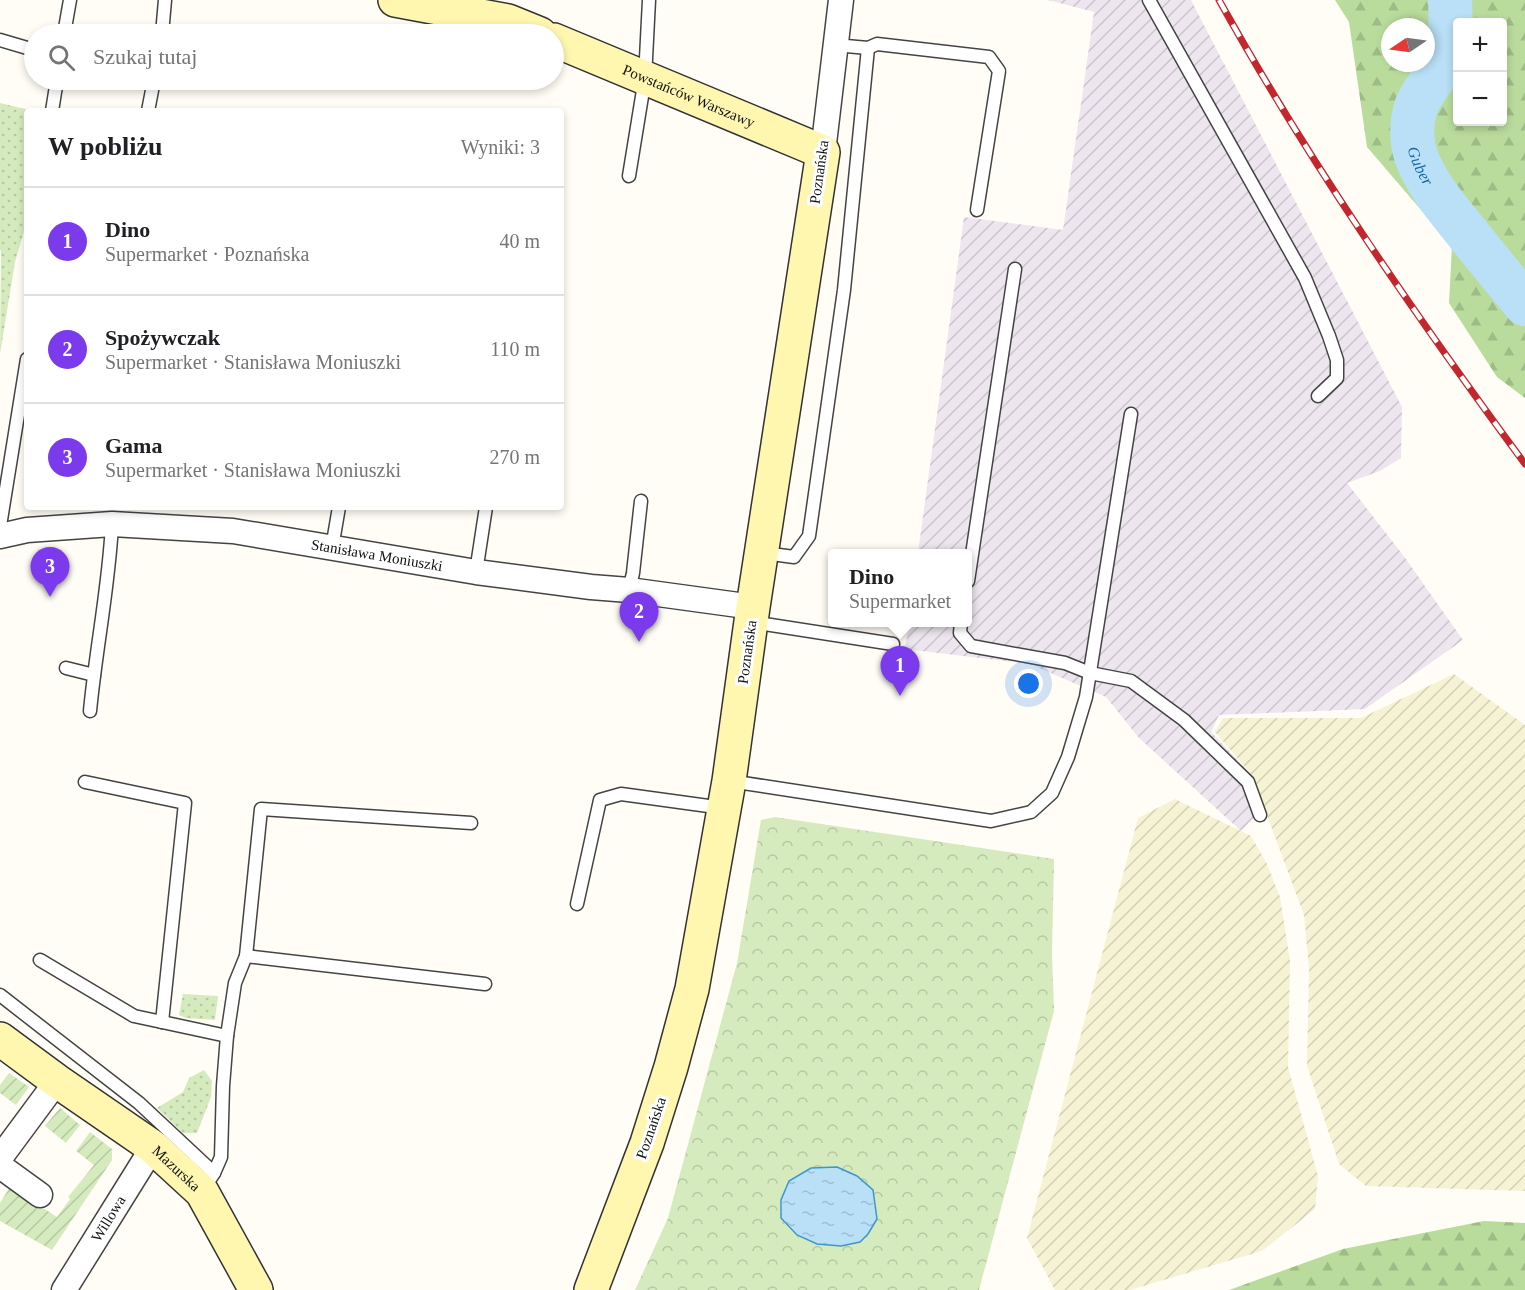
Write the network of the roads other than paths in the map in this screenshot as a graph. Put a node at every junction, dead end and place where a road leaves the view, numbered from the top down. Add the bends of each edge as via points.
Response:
1 (70, 0) edge
2 (165, 0) edge
3 (400, 0) edge
4 (649, 0) edge
5 (841, 0) edge
6 (1149, 0) edge
7 (66, 24) edge
8 (163, 24) edge
9 (515, 24) edge
10 (0, 40) edge
11 (564, 44) edge
12 (835, 45) junction
13 (24, 47) edge
14 (868, 48) junction
15 (645, 78) junction
16 (55, 90) edge
17 (152, 90) edge
18 (52, 108) edge
19 (149, 108) edge
20 (823, 152) junction
21 (629, 176) dead end
22 (977, 210) dead end
23 (1015, 269) dead end
24 (24, 378) edge
25 (1318, 396) dead end
26 (1131, 414) dead end
27 (641, 501) dead end
28 (338, 510) edge
29 (486, 510) edge
30 (112, 524) junction
31 (0, 526) edge
32 (0, 536) edge
33 (332, 548) junction
34 (761, 552) junction
35 (972, 554) edge
36 (476, 572) junction
37 (629, 590) junction
38 (752, 615) junction
39 (961, 627) edge
40 (893, 644) dead end
41 (66, 668) dead end
42 (1090, 673) junction
43 (94, 675) junction
44 (90, 711) dead end
45 (85, 782) dead end
46 (726, 795) junction
47 (1260, 815) dead end
48 (471, 823) dead end
49 (578, 904) dead end
50 (246, 956) junction
51 (40, 960) dead end
52 (485, 984) dead end
53 (0, 995) edge
54 (162, 1022) junction
55 (227, 1036) junction
56 (0, 1039) edge
57 (57, 1081) junction
58 (153, 1147) junction
59 (0, 1158) edge
60 (0, 1166) edge
61 (208, 1182) junction
62 (40, 1195) dead end
63 (64, 1290) edge
64 (256, 1290) edge
65 (591, 1290) edge

1 - 7 lane
2 - 8 lane
3 - 9 street
4 - 15 lane
5 - 12 street, Poznańska
6 - 25 lane via 1309,288 1337,360 1337,378
10 - 13 lane
11 - 15 street, Powstańców Warszawy
12 - 14 lane
12 - 20 street, Poznańska
14 - 22 lane via 877,44 989,57 999,71
14 - 34 lane via 844,290 809,536 794,557
15 - 20 street, Powstańców Warszawy
15 - 21 lane
16 - 18 lane
17 - 19 lane
20 - 34 street, Poznańska
23 - 35 lane
24 - 31 lane
26 - 42 lane
27 - 37 lane
28 - 33 lane
29 - 36 lane
30 - 32 street, Stanisława Moniuszki
30 - 33 street, Stanisława Moniuszki via 233,531
30 - 43 lane
33 - 36 street, Stanisława Moniuszki
34 - 38 street, Poznańska
36 - 37 street, Stanisława Moniuszki
37 - 38 street, Stanisława Moniuszki
38 - 40 lane
38 - 46 street, Poznańska
39 - 42 lane via 960,633 970,646 1065,663
41 - 43 lane
42 - 46 lane via 1068,757 1052,793 1031,812 991,821
42 - 47 lane via 1131,681 1184,720 1248,782
43 - 44 lane
45 - 54 lane via 185,803
46 - 49 lane via 621,794 600,800
46 - 65 street, Poznańska via 692,989 671,1067
48 - 50 lane via 261,809
50 - 52 lane
50 - 55 lane via 235,983
51 - 54 lane via 134,1016
53 - 61 lane via 139,1103
54 - 55 lane
55 - 61 lane via 221,1157
56 - 57 street, Mazurska
57 - 58 street, Mazurska
57 - 59 street
58 - 61 street, Mazurska
58 - 63 street, Willowa
60 - 62 street
61 - 64 street, Mazurska

